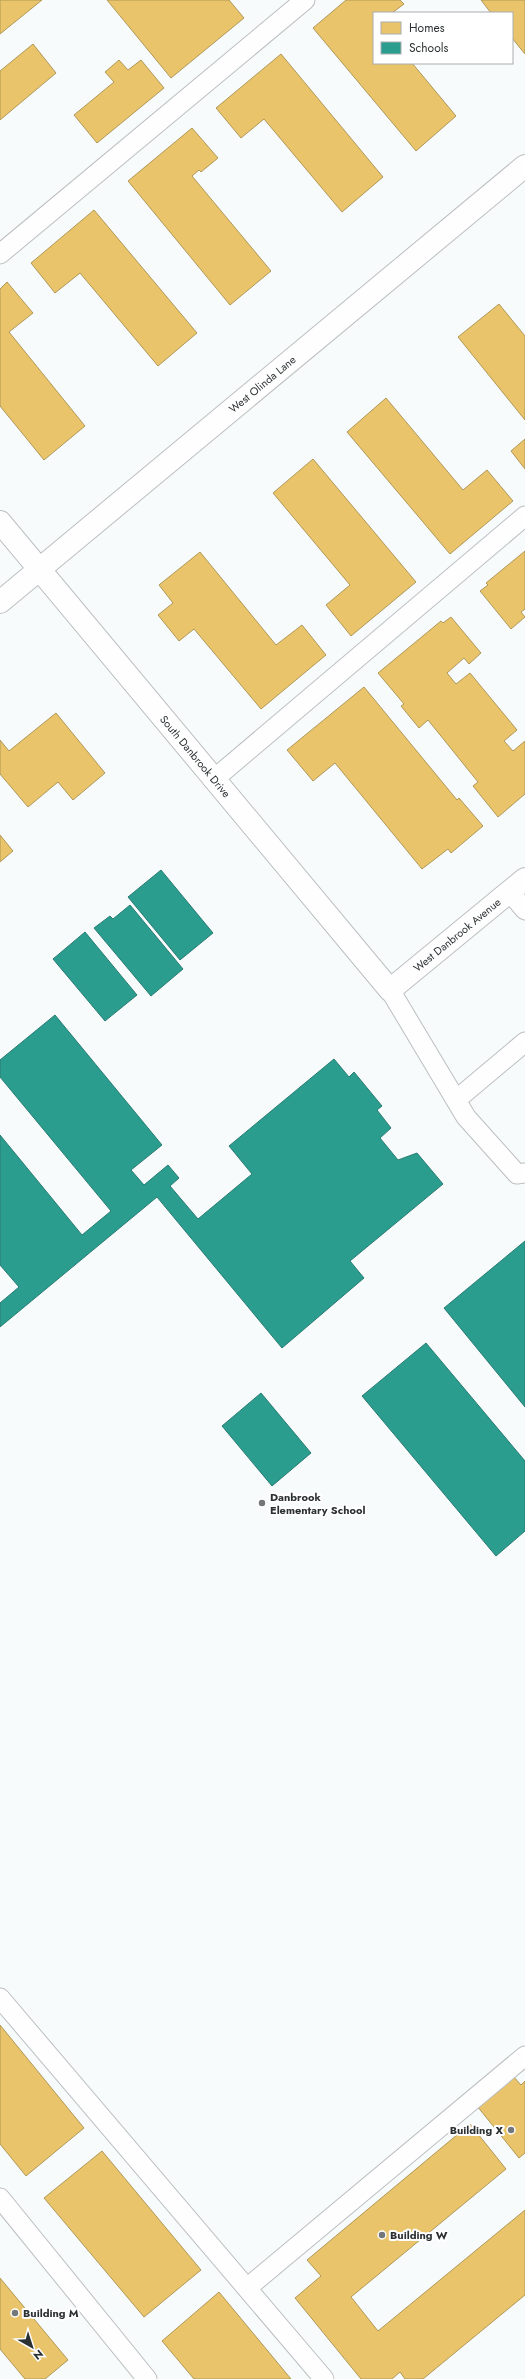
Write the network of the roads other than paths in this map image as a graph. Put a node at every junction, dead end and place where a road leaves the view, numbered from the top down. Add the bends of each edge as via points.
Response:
1 (305, 0) edge
2 (525, 166) edge
3 (0, 254) edge
4 (525, 516) edge
5 (0, 522) edge
6 (40, 569) junction
7 (0, 602) edge
8 (213, 780) junction
9 (518, 885) edge
10 (525, 910) edge
11 (390, 990) junction
12 (525, 1042) edge
13 (456, 1100) junction
14 (525, 1173) edge
15 (0, 1998) edge
16 (525, 2056) edge
17 (0, 2198) edge
18 (247, 2288) junction
19 (147, 2379) edge
20 (324, 2379) edge

1 - 3 lane
2 - 6 street, West Olinda Lane
4 - 8 lane
5 - 6 street, South Danbrook Drive
6 - 7 street, West Olinda Lane
6 - 8 street, South Danbrook Drive
8 - 11 street, South Danbrook Drive
9 - 10 lane
9 - 11 street, West Danbrook Avenue
11 - 13 lane
12 - 13 lane
13 - 14 lane via 467,1118 517,1174
15 - 18 lane
16 - 18 lane
17 - 19 lane
18 - 20 lane

